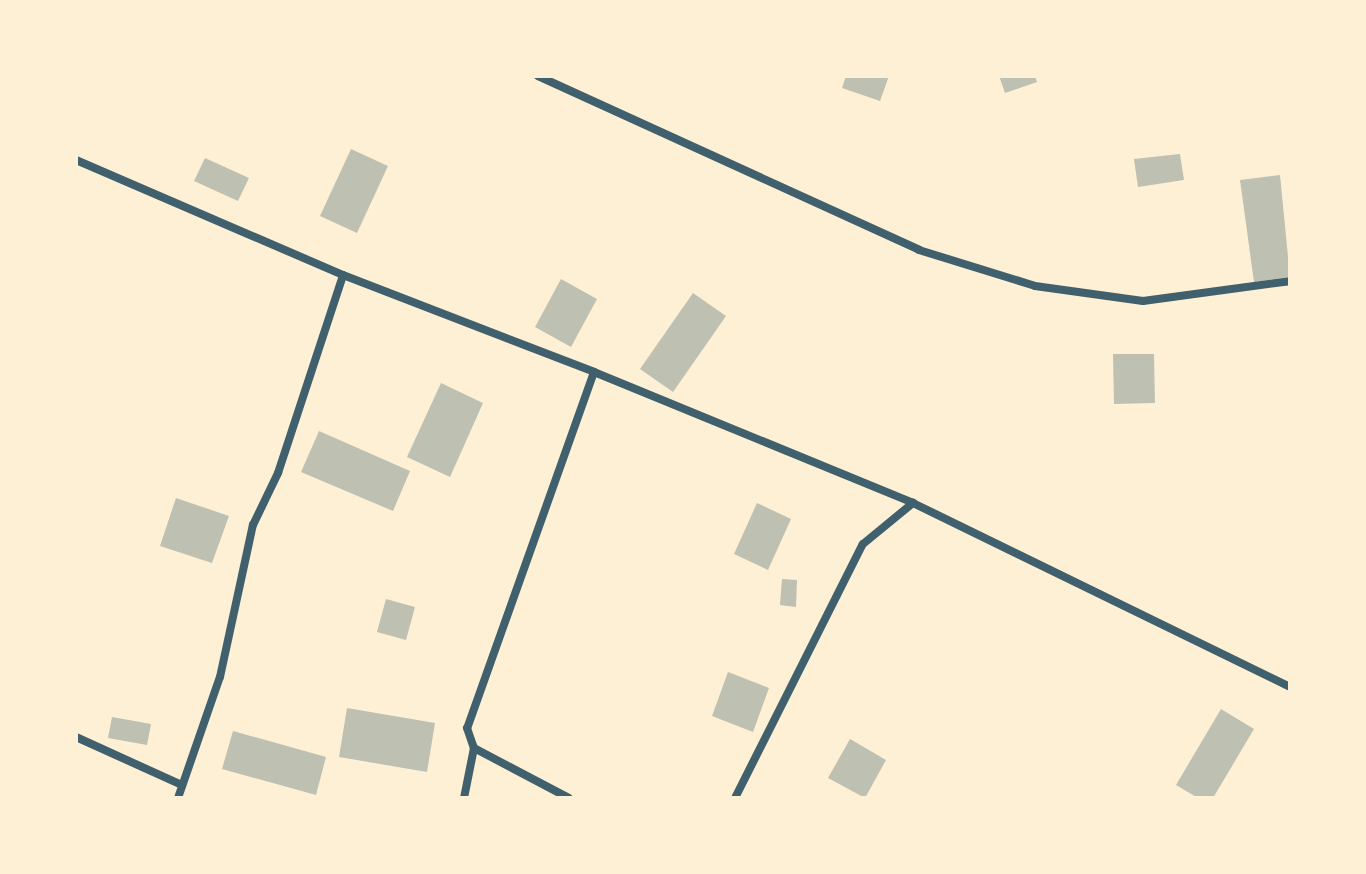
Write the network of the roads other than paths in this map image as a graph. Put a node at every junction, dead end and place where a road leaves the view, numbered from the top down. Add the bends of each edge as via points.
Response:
1 (538, 76) edge
2 (76, 160) edge
3 (343, 275) junction
4 (1290, 281) edge
5 (594, 372) junction
6 (913, 503) junction
7 (1290, 687) edge
8 (76, 737) edge
9 (474, 748) junction
10 (182, 785) junction
11 (178, 798) edge
12 (464, 798) edge
13 (569, 798) edge
14 (735, 798) edge

1 - 4 street via 919,250 1035,286 1143,301
2 - 3 street
3 - 5 street
3 - 10 street via 278,473 253,525 220,677
5 - 6 street
5 - 9 street via 467,728
6 - 7 street
6 - 14 street via 863,544
8 - 10 street
9 - 12 street
9 - 13 street
10 - 11 street

